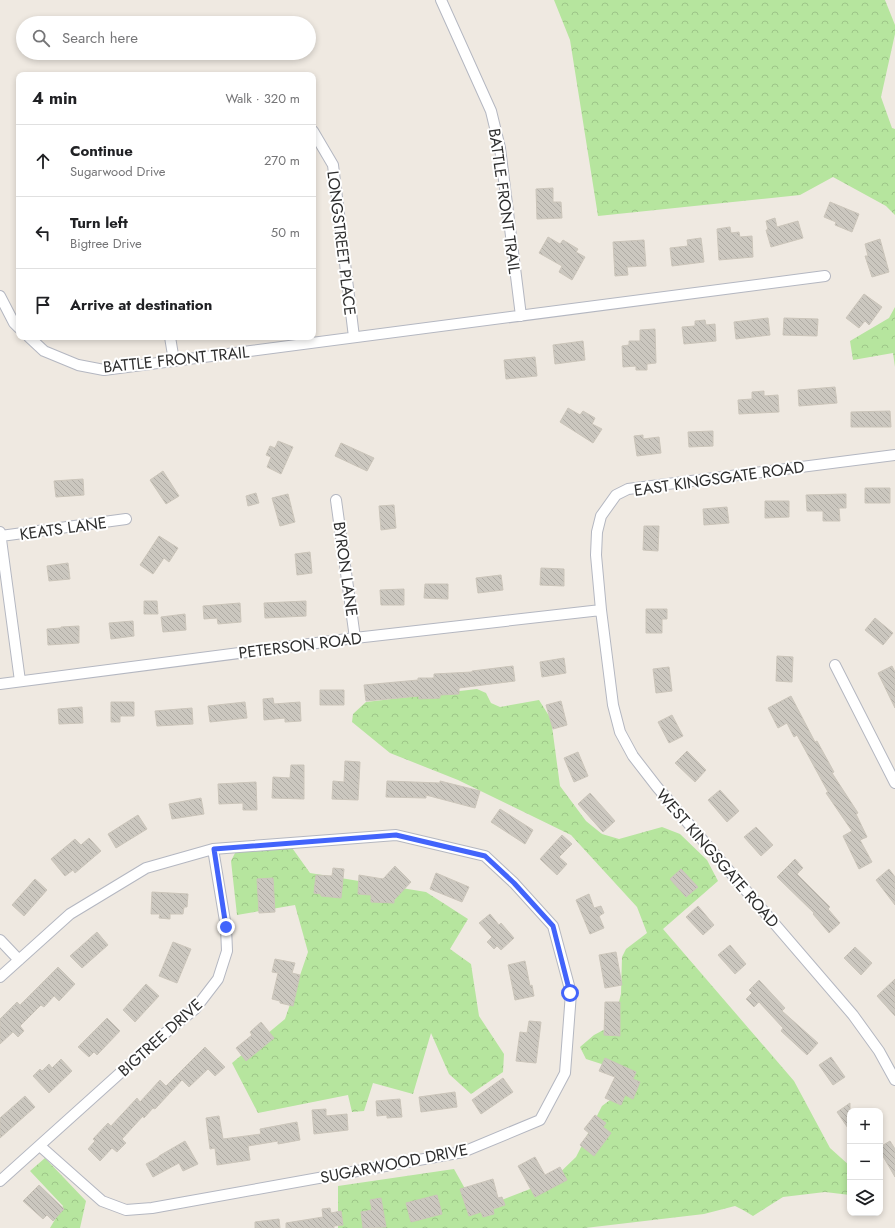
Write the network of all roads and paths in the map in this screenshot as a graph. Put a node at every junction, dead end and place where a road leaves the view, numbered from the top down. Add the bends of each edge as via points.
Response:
1 (441, 0) edge
2 (316, 136) edge
3 (825, 276) dead end
4 (0, 296) edge
5 (521, 316) junction
6 (16, 325) edge
7 (354, 337) junction
8 (32, 340) edge
9 (170, 340) edge
10 (174, 361) junction
11 (895, 455) edge
12 (336, 500) dead end
13 (126, 519) dead end
14 (0, 534) edge
15 (601, 610) junction
16 (355, 638) junction
17 (835, 665) dead end
18 (20, 681) junction
19 (0, 684) edge
20 (895, 783) edge
21 (214, 849) junction
22 (0, 940) edge
23 (19, 960) junction
24 (0, 977) edge
25 (895, 1080) edge
26 (40, 1146) junction
27 (0, 1181) edge

1 - 5 street, BATTLE FRONT TRAIL via 491,111 500,148
2 - 7 street, LONGSTREET PLACE via 333,165
3 - 5 street, BATTLE FRONT TRAIL
4 - 6 street
5 - 7 street, BATTLE FRONT TRAIL
7 - 10 street, BATTLE FRONT TRAIL
8 - 10 street, BATTLE FRONT TRAIL via 44,351 78,365 104,370
9 - 10 street
11 - 15 street, EAST KINGSGATE ROAD via 652,485 616,495 601,516 597,532 596,555
12 - 16 street, BYRON LANE
13 - 14 street, KEATS LANE
14 - 18 street
15 - 16 street, PETERSON ROAD
15 - 25 street, WEST KINGSGATE ROAD via 613,705 620,732 633,756 853,1015
16 - 18 street, PETERSON ROAD
17 - 20 street
18 - 19 street, PETERSON ROAD
21 - 23 street, SUGARWOOD DRIVE via 146,868 70,914
21 - 26 street, BIGTREE DRIVE via 228,950 218,979 195,1009 159,1038
21 - 26 street, SUGARWOOD DRIVE via 396,835 485,856 553,926 570,993 566,1073 540,1120 463,1152 152,1208 126,1210 102,1201
22 - 23 street
23 - 24 street, SUGARWOOD DRIVE
26 - 27 street, BIGTREE DRIVE

